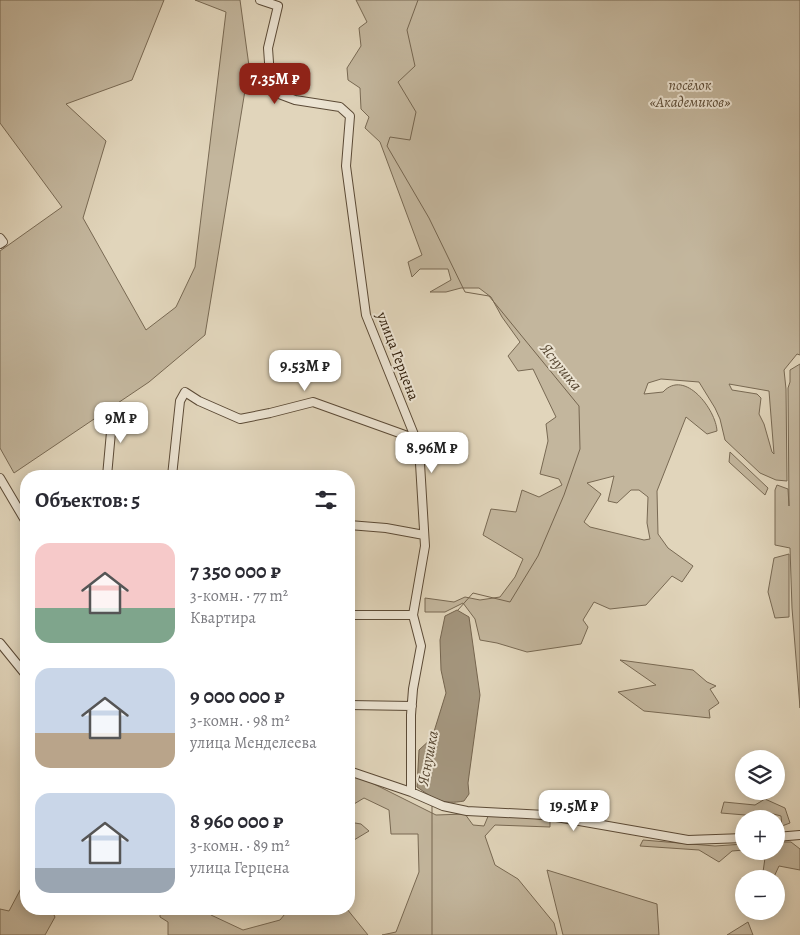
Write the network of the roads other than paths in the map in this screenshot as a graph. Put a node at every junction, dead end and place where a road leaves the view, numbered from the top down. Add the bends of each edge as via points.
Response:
1 (260, 0) edge
2 (0, 238) edge
3 (0, 244) edge
4 (113, 410) dead end
5 (416, 439) junction
6 (108, 470) edge
7 (173, 470) edge
8 (0, 478) edge
9 (20, 512) edge
10 (355, 525) edge
11 (424, 535) junction
12 (355, 614) edge
13 (413, 615) junction
14 (0, 643) edge
15 (20, 668) edge
16 (355, 705) edge
17 (412, 706) junction
18 (355, 772) edge
19 (411, 792) junction
20 (785, 836) edge
21 (800, 836) edge
22 (735, 838) edge

1 - 5 street, улица Герцена via 278,6 268,48 271,91 295,100 340,107 350,116 346,166 366,315
2 - 3 street via 3,242
4 - 6 street
5 - 7 street via 313,402 240,419 185,392 180,401
5 - 11 street, улица Герцена
8 - 9 street
10 - 11 street
11 - 13 street, улица Герцена
12 - 13 street
13 - 17 street, улица Герцена via 420,646
14 - 15 street
16 - 17 street
17 - 19 street, улица Герцена
18 - 19 street
19 - 22 street via 443,806 467,811 545,815 688,840
20 - 21 street

